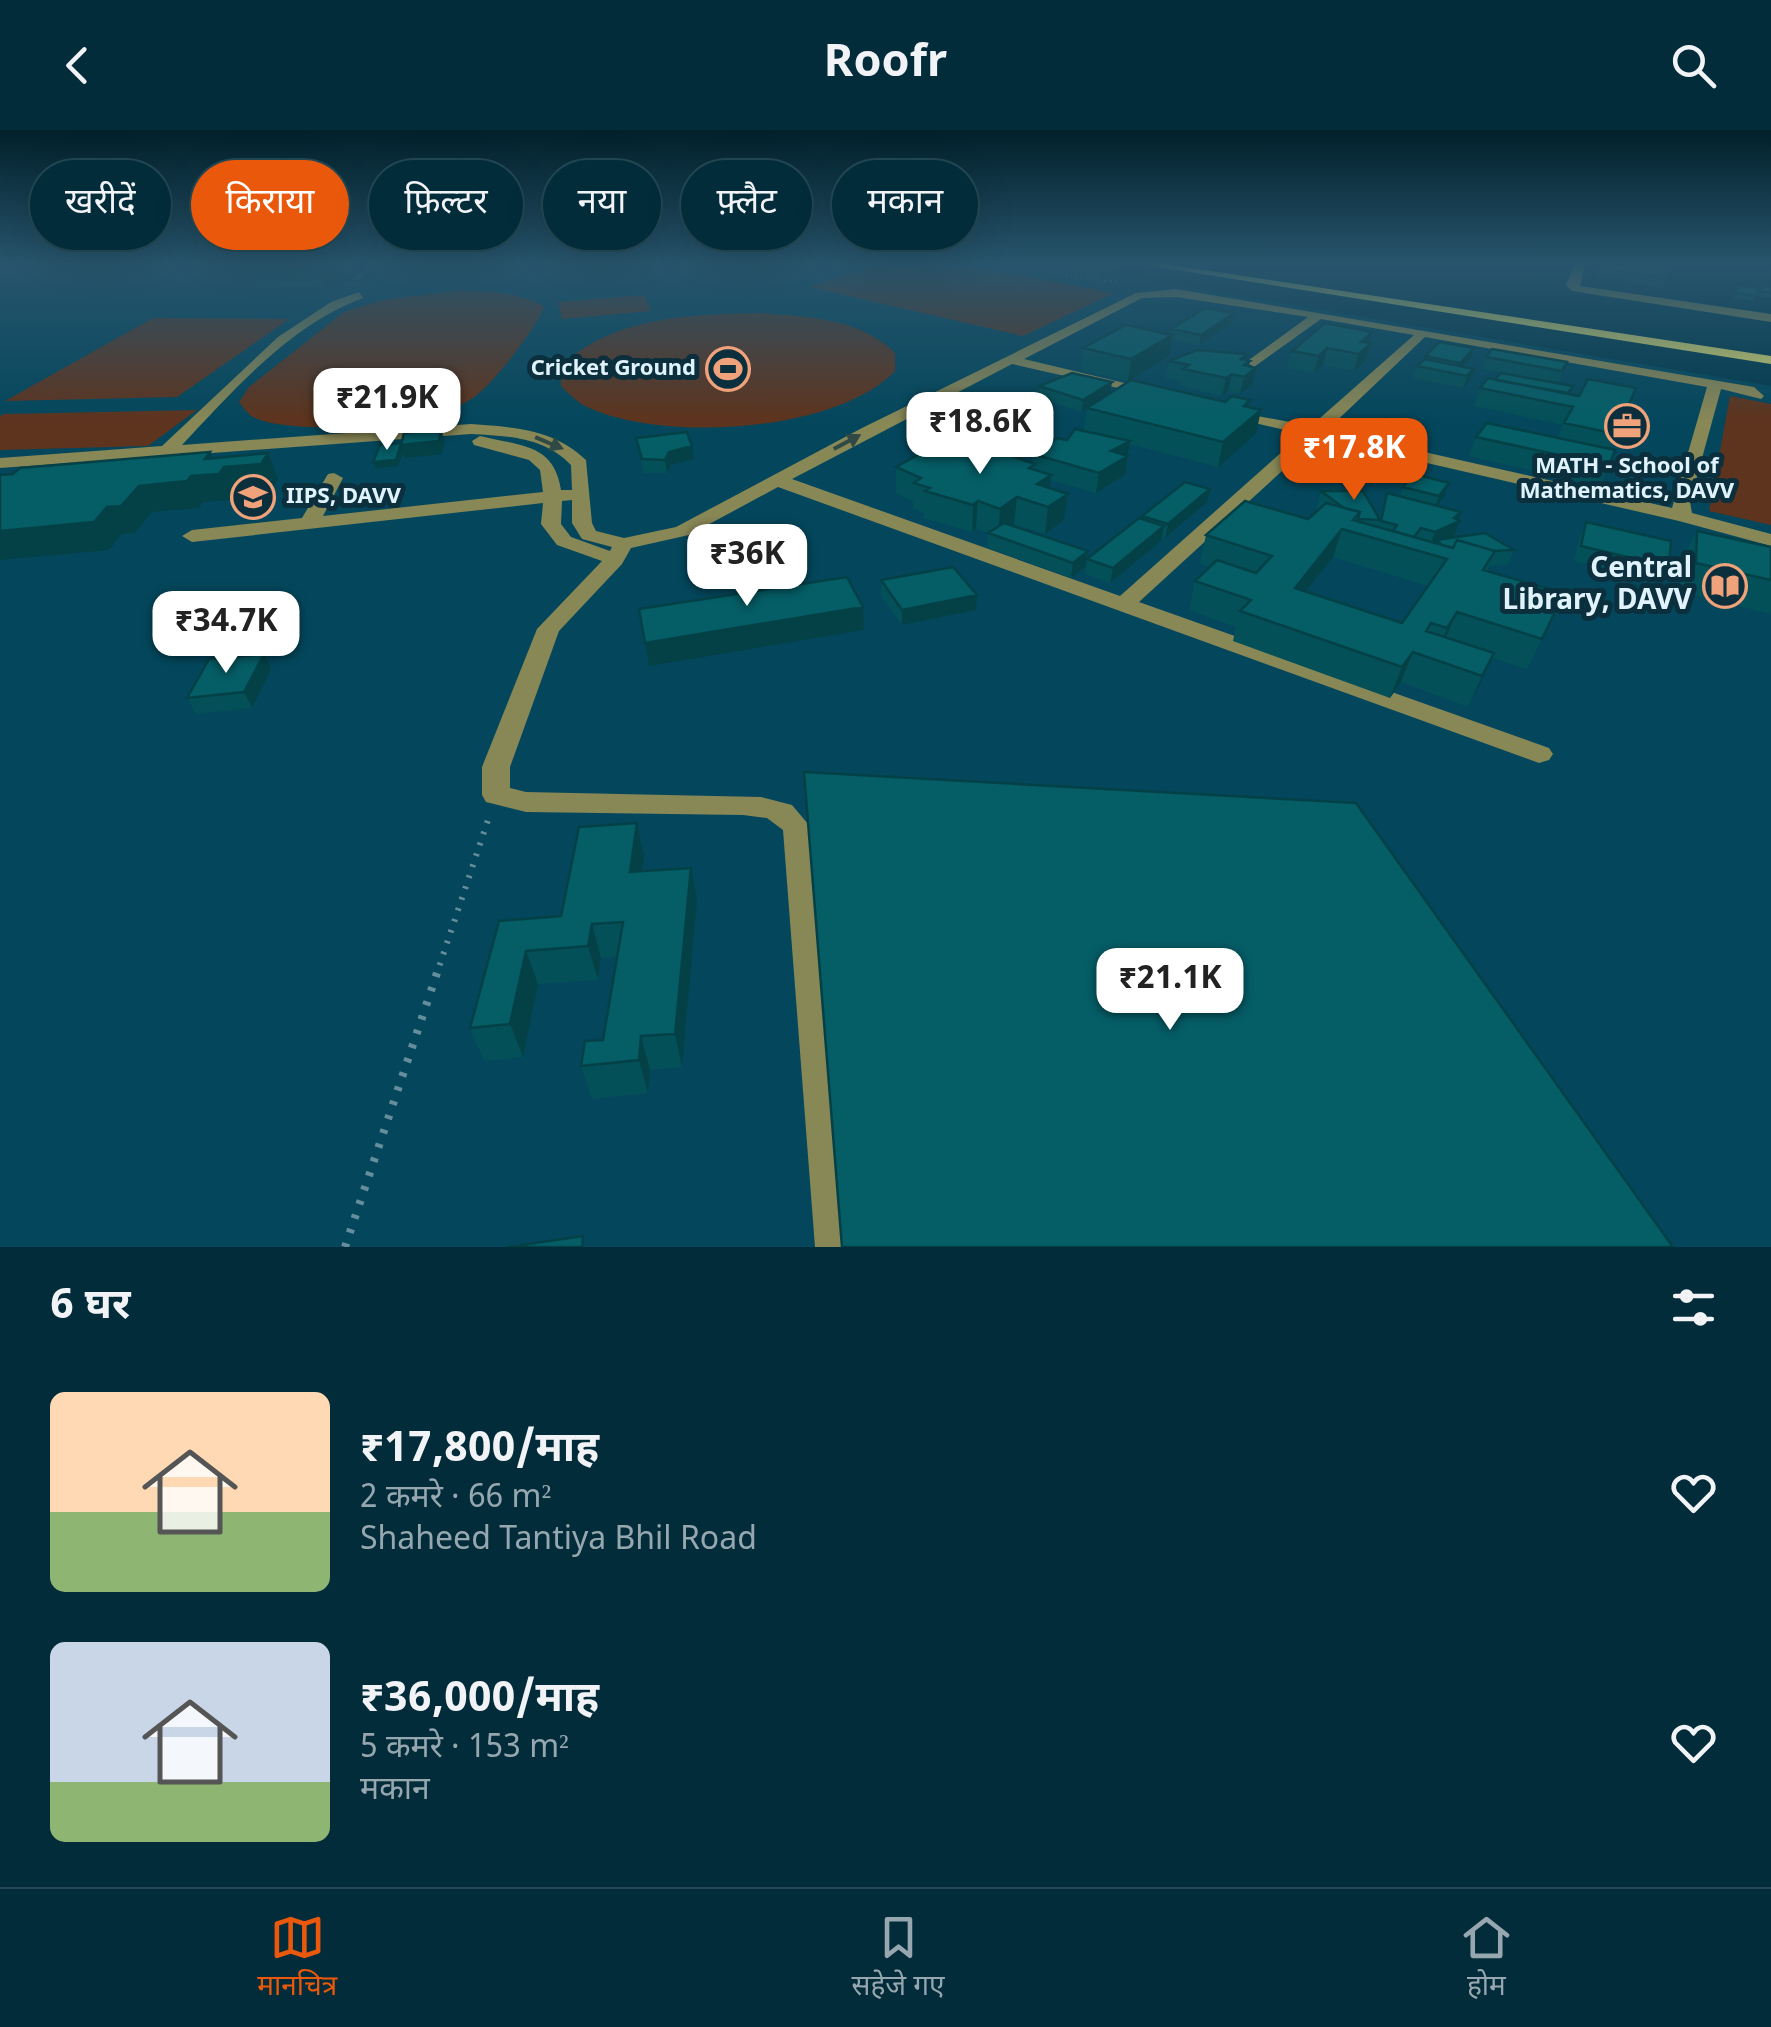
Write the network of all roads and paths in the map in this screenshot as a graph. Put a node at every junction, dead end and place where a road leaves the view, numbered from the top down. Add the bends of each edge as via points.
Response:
1 (316, 316) edge
2 (1098, 316) edge
3 (1123, 316) edge
4 (1303, 316) edge
5 (1306, 316) edge
6 (1495, 316) edge
7 (1509, 316) edge
8 (1316, 318) junction
9 (1419, 338) junction
10 (1771, 357) edge
11 (1012, 360) junction
12 (1031, 364) junction
13 (1254, 364) edge
14 (1714, 387) junction
15 (1764, 396) edge
16 (1164, 397) edge
17 (1202, 406) edge
18 (1317, 434) junction
19 (162, 456) junction
20 (0, 463) edge
21 (0, 473) edge
22 (334, 478) dead end
23 (787, 483) junction
24 (582, 494) junction
25 (553, 497) junction
26 (1684, 516) junction
27 (311, 520) junction
28 (192, 536) dead end
29 (1771, 540) edge
30 (620, 552) junction
31 (1125, 603) junction
32 (1539, 754) dead end
33 (496, 795) junction
34 (345, 1247) edge
35 (838, 1247) edge

1 - 19 street
2 - 11 street
3 - 12 street
4 - 8 street
5 - 8 street
6 - 10 main road
7 - 10 main road
8 - 9 street
8 - 13 street
8 - 14 street
9 - 14 street
9 - 18 street
11 - 12 street
23 -> 11 street
12 - 16 street
12 - 23 street
14 - 15 street
14 - 26 street via 1681,502
17 - 18 street
18 - 26 street
18 - 31 street
19 - 20 street
19 - 21 street
19 -> 24 street via 439,430 518,432 566,450 580,464
19 - 25 street via 472,439 535,456 549,468
22 - 27 street
23 - 30 street via 684,550
23 - 31 street
24 - 25 street
24 - 30 street via 589,535
25 - 27 street
25 - 30 street via 551,524 564,540
26 - 29 street
27 - 28 street
30 - 33 street via 548,628 496,767
31 - 32 street
33 - 34 path
33 - 35 street via 526,802 770,808 789,815 799,832

